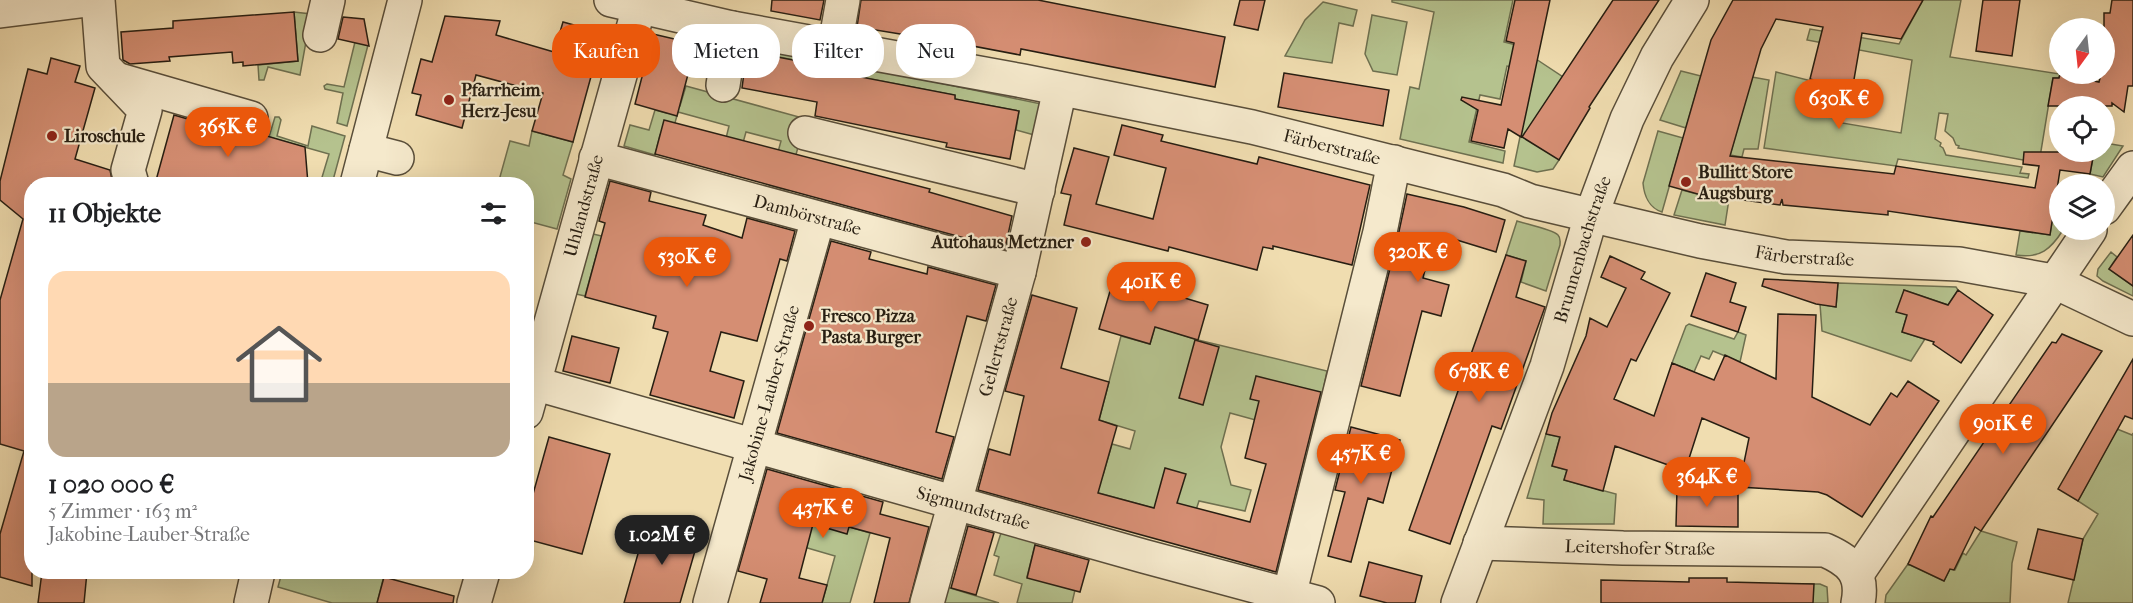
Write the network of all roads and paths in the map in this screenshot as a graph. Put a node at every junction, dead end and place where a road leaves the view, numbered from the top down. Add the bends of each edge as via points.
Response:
1 (88, 0) edge
2 (98, 0) edge
3 (328, 0) edge
4 (405, 0) edge
5 (843, 0) edge
6 (1692, 0) edge
7 (630, 2) edge
8 (0, 11) edge
9 (716, 24) edge
10 (839, 24) edge
11 (320, 34) dead end
12 (884, 55) edge
13 (724, 78) edge
14 (116, 79) junction
15 (723, 86) dead end
16 (1060, 89) junction
17 (251, 118) dead end
18 (805, 133) dead end
19 (366, 150) junction
20 (397, 158) dead end
21 (596, 158) junction
22 (1394, 162) junction
23 (2133, 168) edge
24 (130, 177) edge
25 (359, 177) edge
26 (1038, 190) junction
27 (2115, 193) edge
28 (1591, 216) junction
29 (818, 219) junction
30 (2083, 240) edge
31 (1019, 272) junction
32 (2053, 281) junction
33 (2133, 319) edge
34 (534, 375) edge
35 (534, 393) edge
36 (754, 446) junction
37 (955, 504) junction
38 (1480, 543) junction
39 (256, 579) edge
40 (481, 579) edge
41 (1858, 589) edge
42 (1304, 599) edge
43 (250, 603) edge
44 (474, 603) edge
45 (710, 603) edge
46 (927, 603) edge
47 (1458, 603) edge

1 - 8 street
2 - 14 street via 103,66
3 - 11 street
4 - 19 street
5 - 10 street
6 - 28 street, Brunnenbachstraße via 1657,57 1627,118
7 - 9 street, Färberstraße
7 - 21 street, Uhlandstraße
12 - 16 street, Färberstraße
13 - 15 street
14 - 17 street
14 - 24 street via 145,110 128,170
16 - 22 street, Färberstraße via 1252,127
16 - 26 street, Gellertstraße
18 - 26 street
19 - 20 street
19 - 25 street
21 - 29 street, Dambörstraße
21 - 34 street, Uhlandstraße
22 - 28 street, Färberstraße
22 - 42 street
23 - 27 street
26 - 31 street, Gellertstraße
28 - 32 street, Färberstraße via 1786,257 1959,264
28 - 38 street, Brunnenbachstraße via 1547,366
29 - 31 street, Dambörstraße
29 - 36 street, Jakobine-Lauber-Straße
30 - 32 street, Leitershofer Straße
31 - 37 street, Gellertstraße
32 - 33 street, Färberstraße
32 - 41 street, Leitershofer Straße
35 - 36 street, Sigmundstraße
36 - 37 street, Sigmundstraße
36 - 45 street, Jakobine-Lauber-Straße
37 - 42 street, Sigmundstraße via 1140,568
37 - 46 street, Gellertstraße
38 - 41 street, Leitershofer Straße via 1825,550 1844,559
38 - 47 street
39 - 43 street
40 - 44 street

